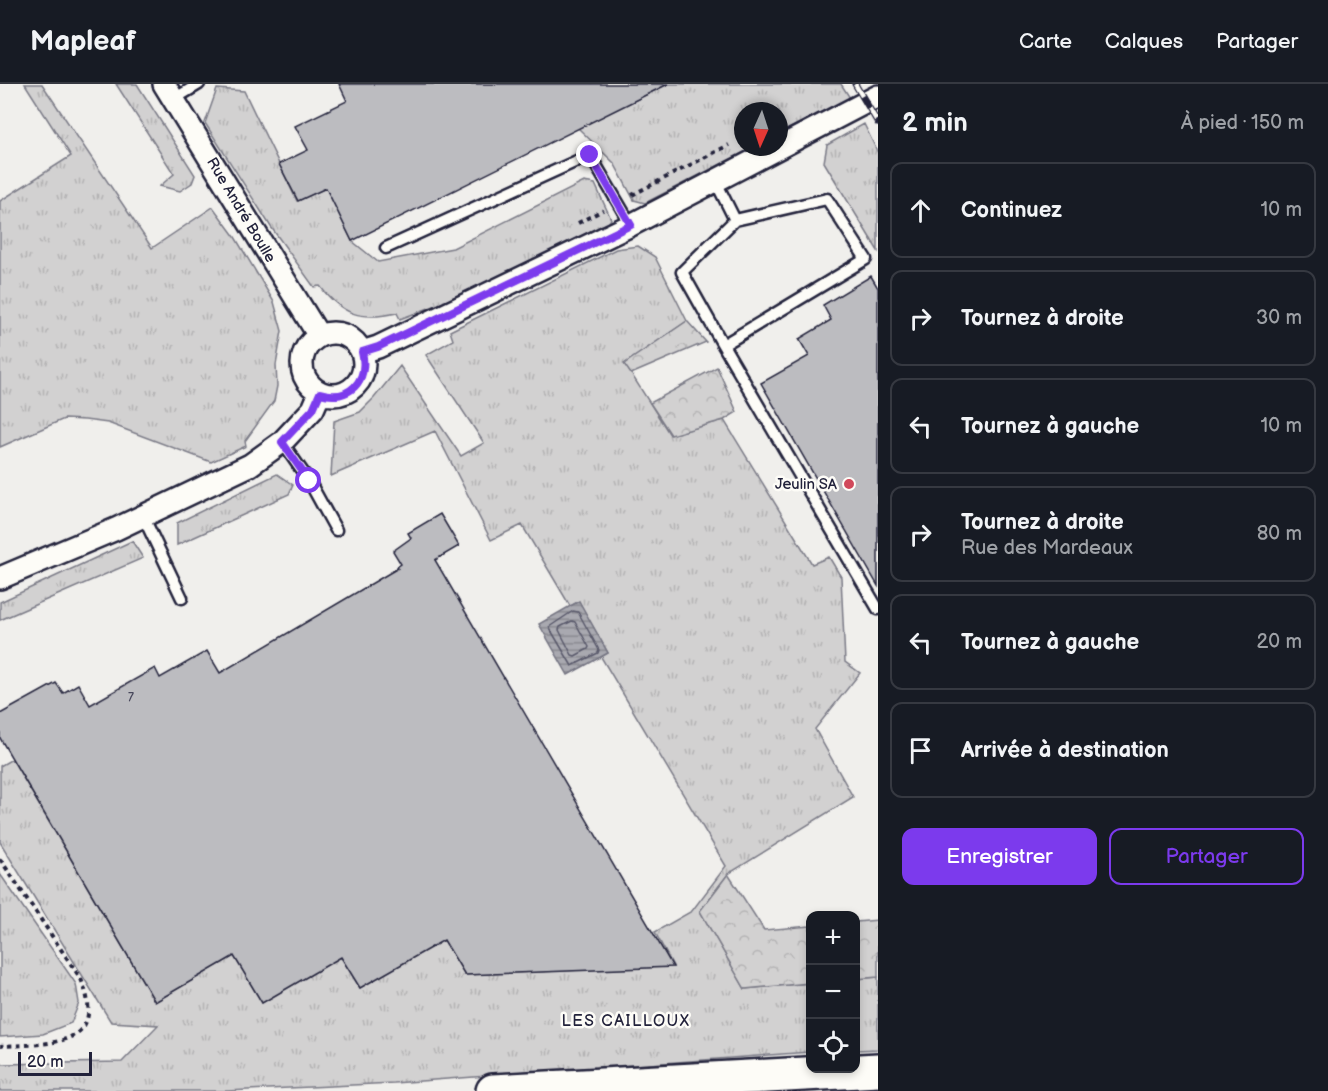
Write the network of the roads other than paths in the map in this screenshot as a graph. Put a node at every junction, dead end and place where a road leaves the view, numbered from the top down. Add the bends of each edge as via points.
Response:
1 (199, 84) edge
2 (169, 92) edge
3 (878, 96) edge
4 (716, 182) junction
5 (735, 220) junction
6 (631, 225) junction
7 (386, 248) dead end
8 (319, 336) junction
9 (723, 345) junction
10 (362, 352) junction
11 (320, 393) junction
12 (282, 442) junction
13 (142, 516) junction
14 (336, 530) dead end
15 (0, 578) edge
16 (182, 598) dead end
17 (878, 609) edge
18 (878, 1070) edge
19 (493, 1091) edge

1 - 2 lane
2 - 8 street, Rue André Boulle
3 - 4 street
4 - 5 lane
4 - 6 street
5 - 9 lane via 682,272
5 - 9 lane via 827,199 866,259
6 - 7 lane via 590,155
6 - 10 street
8 - 10 street via 339,333 349,337
8 - 11 street via 304,350 301,370 311,388
9 - 17 lane
10 - 11 street via 364,371 355,387 338,396
11 - 12 street via 313,409
12 - 13 street via 250,465
12 - 14 lane
13 - 15 street
13 - 16 lane
18 - 19 main road

